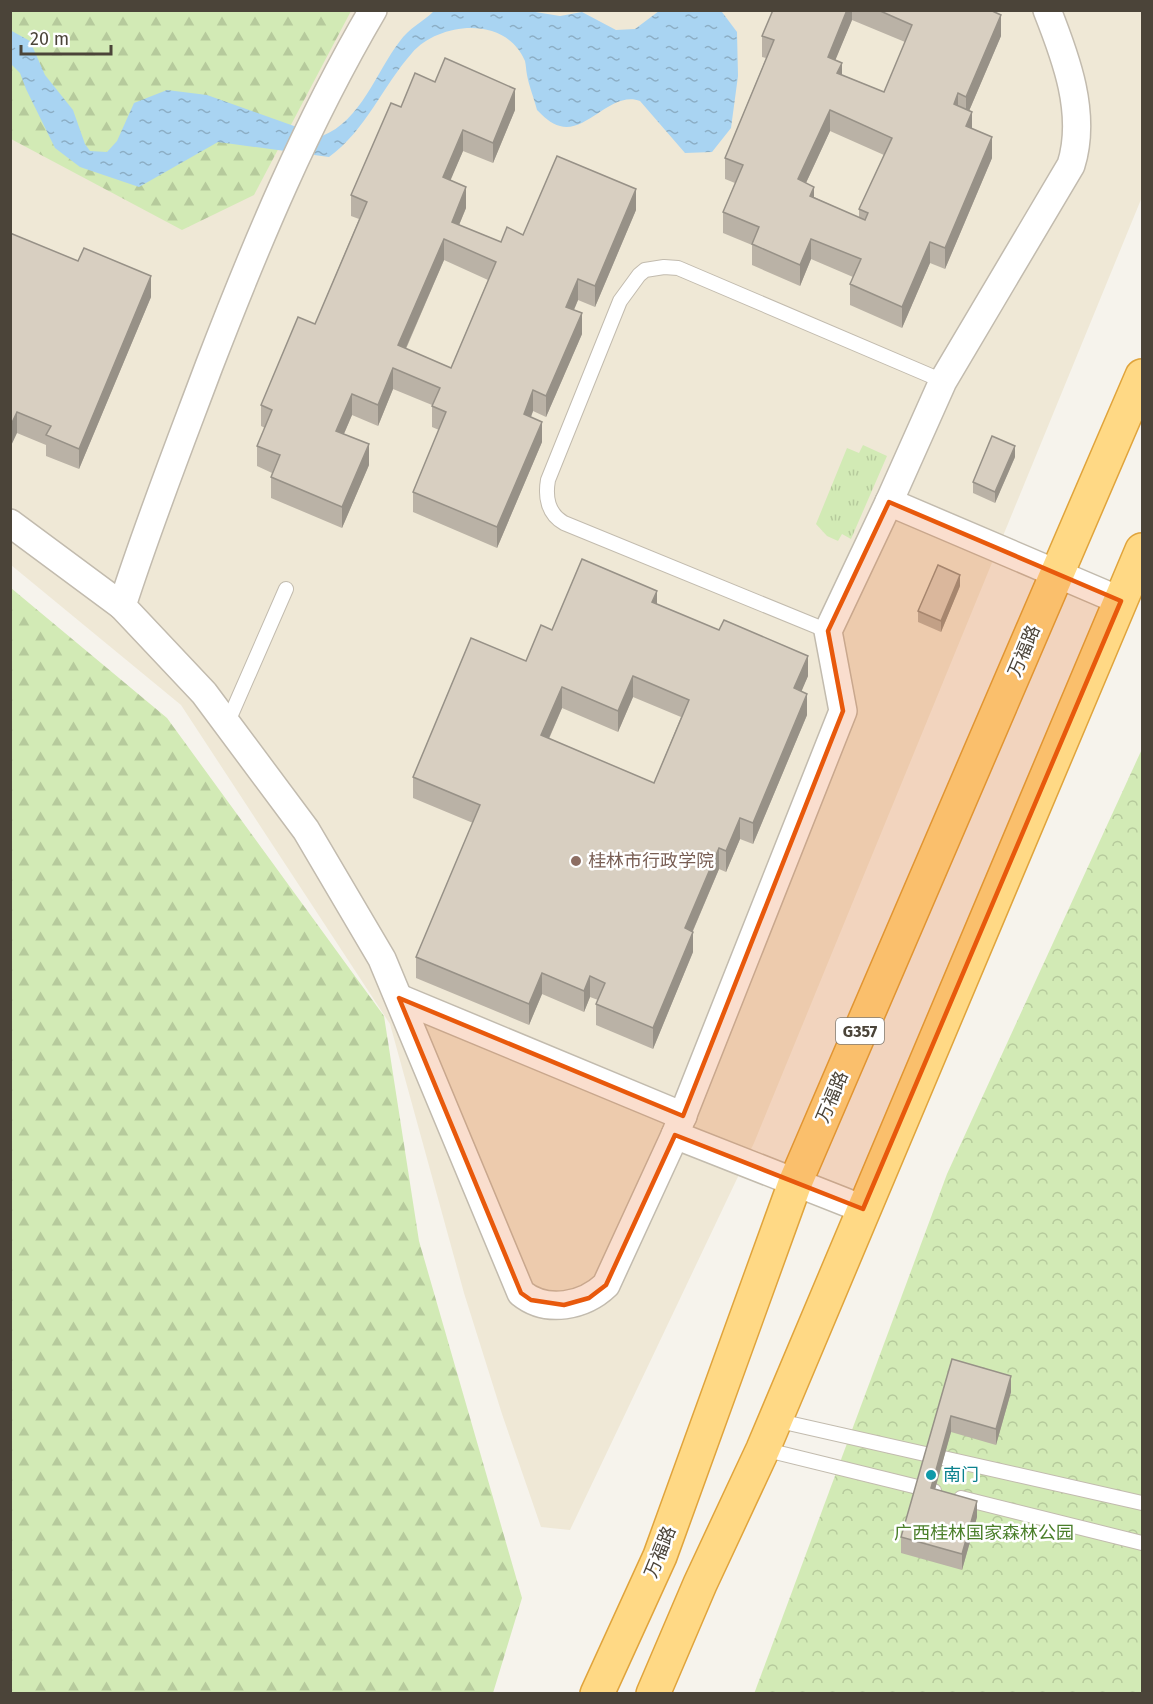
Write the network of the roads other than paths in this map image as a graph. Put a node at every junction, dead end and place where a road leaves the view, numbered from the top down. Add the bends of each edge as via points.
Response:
1 (373, 10) edge
2 (1047, 10) edge
3 (1143, 376) edge
4 (943, 381) junction
5 (889, 502) junction
6 (10, 523) edge
7 (1143, 550) edge
8 (1057, 574) junction
9 (286, 589) dead end
10 (1121, 601) junction
11 (122, 606) junction
12 (828, 632) junction
13 (227, 724) junction
14 (399, 998) junction
15 (679, 1125) junction
16 (795, 1182) junction
17 (863, 1209) junction
18 (769, 1434) junction
19 (1143, 1503) edge
20 (1143, 1543) edge
21 (597, 1694) edge
22 (654, 1694) edge

1 - 11 street via 283,182 255,246 147,529
2 - 4 street via 1071,85 1078,131 1076,148 1071,165
3 - 8 highway, 万福路 / G357
4 - 5 street
4 - 12 lane via 678,268 645,270 620,301 548,480 547,499 552,513 564,523
5 - 8 street
5 - 12 street
6 - 11 street
7 - 10 highway
8 - 10 street
8 - 16 highway, 万福路 / G357
9 - 13 lane
10 - 17 highway
11 - 13 street via 204,693
12 - 15 street via 843,711
13 - 14 street via 306,830 382,959
14 - 15 street
14 - 15 street via 521,1293 531,1300 564,1305 589,1298 606,1285
15 - 16 street
16 - 17 street
16 - 21 highway, 万福路 / G357 via 660,1556
17 - 18 highway
18 - 19 lane
18 - 20 lane
18 - 22 highway

